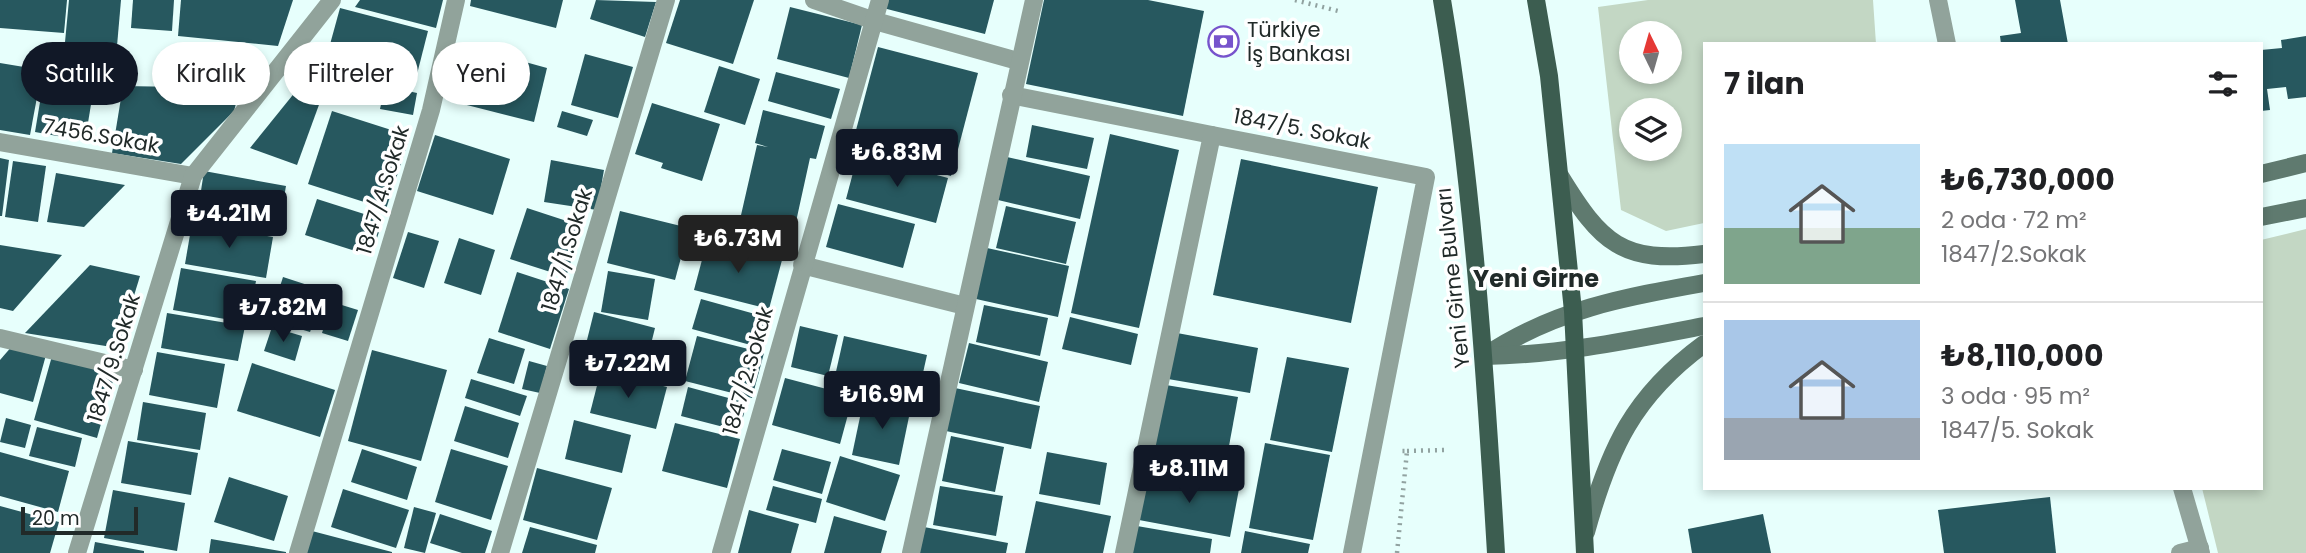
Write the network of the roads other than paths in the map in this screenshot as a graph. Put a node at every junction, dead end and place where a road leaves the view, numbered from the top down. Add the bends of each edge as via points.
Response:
1 (332, 0) edge
2 (456, 0) edge
3 (666, 0) edge
4 (814, 0) edge
5 (880, 0) edge
6 (1034, 0) edge
7 (1442, 0) edge
8 (1536, 0) edge
9 (1938, 0) edge
10 (875, 21) junction
11 (1947, 42) edge
12 (1018, 61) junction
13 (1011, 95) junction
14 (1212, 135) junction
15 (0, 142) edge
16 (2306, 163) edge
17 (2263, 174) edge
18 (193, 176) junction
19 (1560, 176) junction
20 (2306, 208) edge
21 (2263, 217) edge
22 (1703, 254) edge
23 (802, 265) junction
24 (1703, 283) edge
25 (965, 306) junction
26 (1573, 311) junction
27 (1703, 326) edge
28 (0, 338) edge
29 (1703, 345) edge
30 (1576, 350) junction
31 (1485, 356) junction
32 (134, 370) junction
33 (2183, 490) edge
34 (1585, 546) edge
35 (2201, 551) edge
36 (77, 553) edge
37 (298, 553) edge
38 (500, 553) edge
39 (721, 553) edge
40 (911, 553) edge
41 (1124, 553) edge
42 (1352, 553) edge
43 (1496, 553) edge
44 (2180, 553) edge

1 - 18 street
2 - 37 street, 1847/4.Sokak via 431,110
3 - 38 street, 1847/1.Sokak
4 - 10 street
5 - 10 street, 1847/2.Sokak
6 - 12 street
7 - 31 main road, Yeni Girne Bulvarı via 1454,69
8 - 19 main road
9 - 11 street
10 - 12 street
10 - 23 street, 1847/2.Sokak
12 - 13 street
13 - 14 street
13 - 25 street
14 - 41 street, 1847/5. Sokak
14 - 42 street, 1847/5. Sokak via 1426,177
15 - 18 street, 7456.Sokak
16 - 17 main road
18 - 32 street, 1847/9.Sokak
19 - 22 main road via 1603,236 1629,252 1669,258
19 - 26 main road
20 - 21 main road
23 - 25 street
23 - 39 street, 1847/2.Sokak
24 - 26 main road
25 - 40 street
26 - 30 main road
26 - 31 main road via 1510,339
27 - 30 main road
28 - 32 street
29 - 34 main road via 1651,389 1618,438 1600,481
30 - 31 main road
30 - 34 main road
31 - 43 main road, Yeni Girne Bulvarı
32 - 36 street, 1847/9.Sokak
33 - 35 street
35 - 44 street

